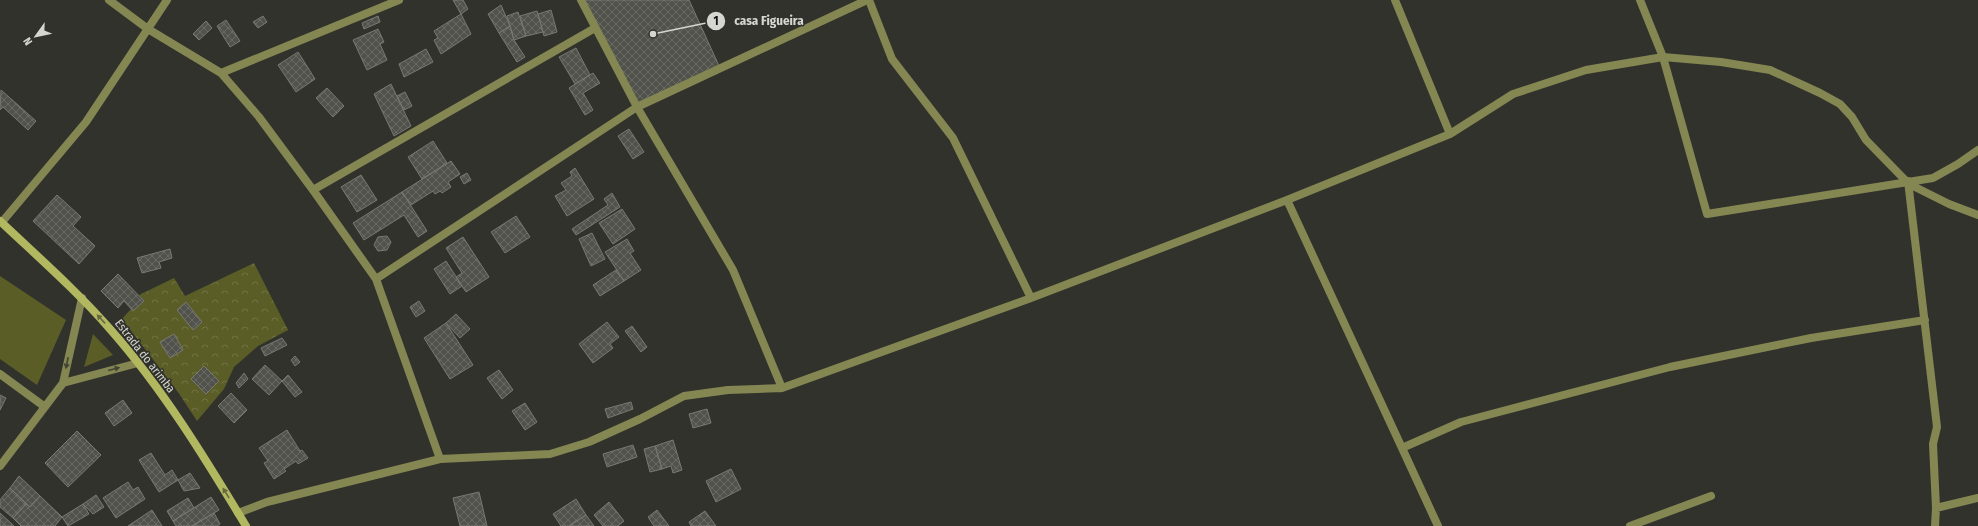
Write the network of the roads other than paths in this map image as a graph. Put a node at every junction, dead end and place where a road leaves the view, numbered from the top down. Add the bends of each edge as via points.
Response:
1 (109, 0) edge
2 (167, 0) edge
3 (399, 0) edge
4 (581, 0) edge
5 (868, 0) edge
6 (1395, 0) edge
7 (1640, 0) edge
8 (595, 28) junction
9 (148, 29) junction
10 (1663, 57) junction
11 (221, 73) junction
12 (637, 107) junction
13 (1450, 134) junction
14 (1978, 150) edge
15 (1908, 181) junction
16 (313, 190) junction
17 (1288, 200) junction
18 (1978, 215) edge
19 (1, 221) edge
20 (376, 279) junction
21 (82, 298) junction
22 (1031, 298) junction
23 (1925, 320) junction
24 (138, 363) junction
25 (0, 374) edge
26 (63, 383) junction
27 (782, 388) junction
28 (45, 407) junction
29 (1402, 448) junction
30 (440, 459) junction
31 (0, 466) edge
32 (1711, 496) dead end
33 (1978, 498) edge
34 (1936, 508) junction
35 (238, 512) junction
36 (246, 526) edge
37 (1438, 526) edge
38 (1630, 526) edge
39 (1935, 526) edge

1 - 9 street
2 - 9 street
3 - 11 street
4 - 8 street
5 - 12 street
5 - 22 street via 892,59 953,138
6 - 13 street
7 - 10 street
8 - 12 street
8 - 16 street
9 - 11 street
9 - 19 street via 86,122
10 - 13 street via 1586,70 1513,94
10 - 15 street via 1721,62 1770,70 1820,93 1840,104 1866,140
10 - 15 street via 1707,214
11 - 16 street via 259,117
12 - 20 street
12 - 27 street via 733,270
13 - 17 street
14 - 15 street via 1932,178
15 - 18 street via 1909,184 1949,204
15 - 23 street
16 - 20 street
17 - 22 street
17 - 29 street
19 - 21 main road, Estrada do arimba
20 - 30 street
24 -> 21 main road, Estrada do arimba
21 -> 26 street
22 - 27 street
23 - 29 street via 1812,338 1670,367 1461,422
23 - 34 street via 1937,427 1933,444
26 -> 24 street
35 -> 24 main road, Estrada do arimba via 188,432
25 - 28 street
26 - 28 street
27 - 30 street via 728,390 684,396 640,420 589,442 550,454
28 - 31 street
29 - 37 street
30 - 35 street via 267,502
32 - 38 street
33 - 34 street
34 - 39 street
35 - 36 main road, Estrada do arimba

